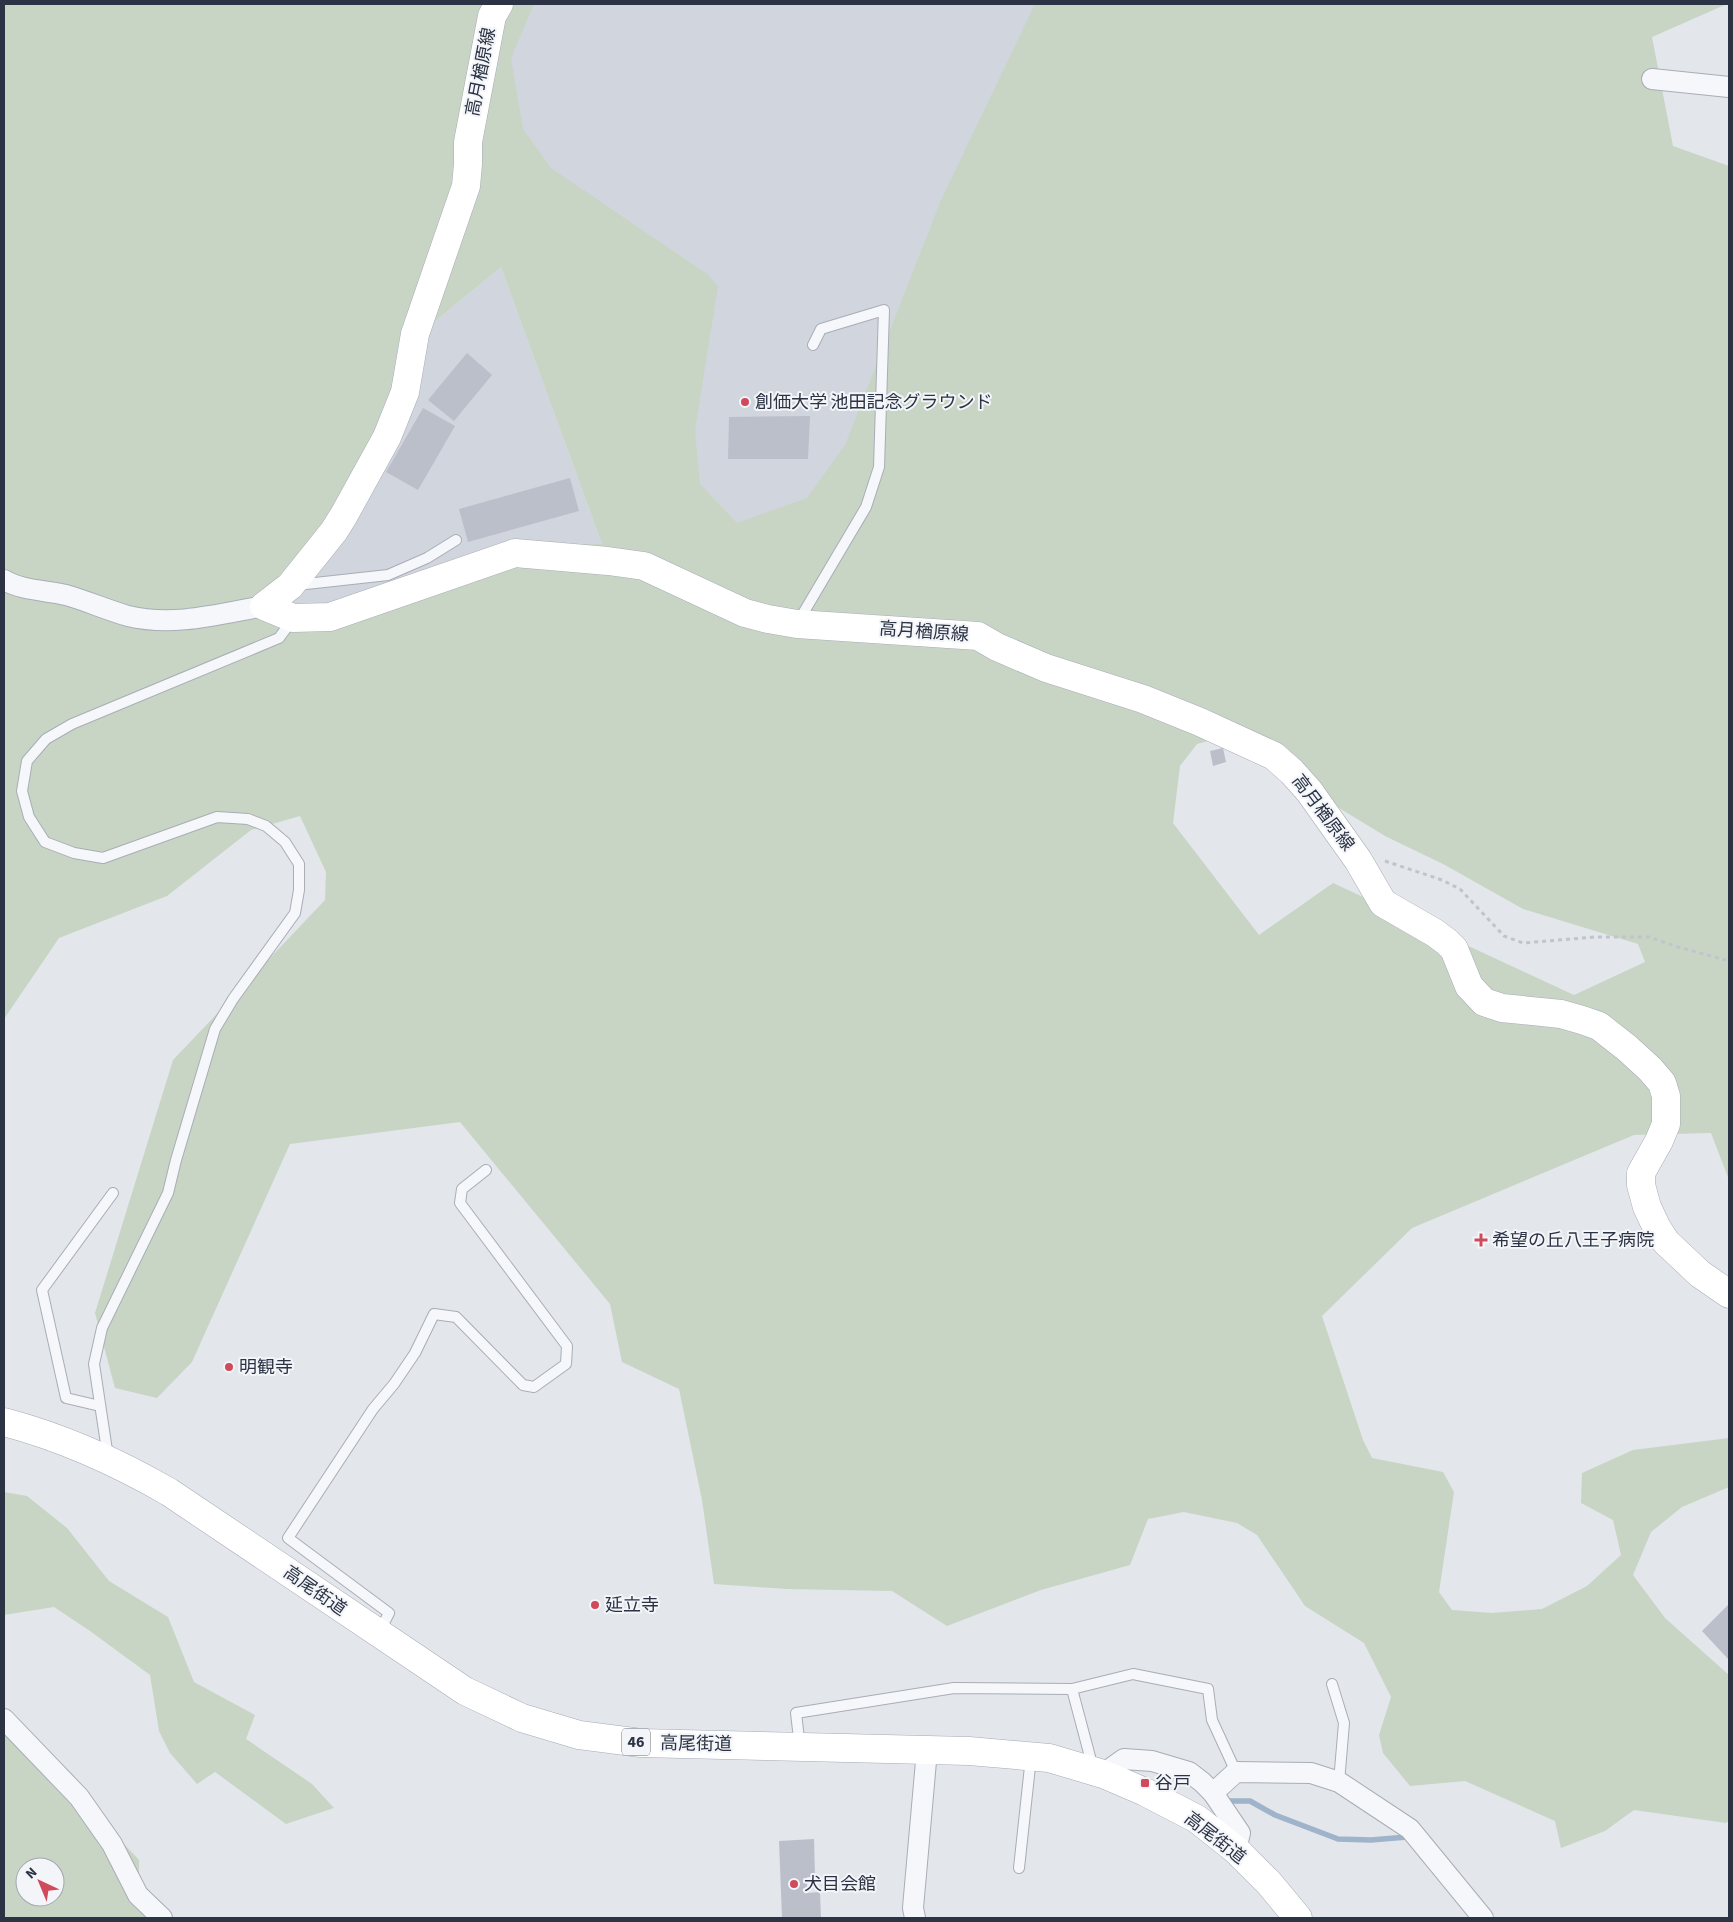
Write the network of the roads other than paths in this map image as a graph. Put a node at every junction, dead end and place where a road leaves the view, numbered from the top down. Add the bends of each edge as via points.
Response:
1 (499, 4) edge
2 (1652, 78) dead end
3 (1729, 87) edge
4 (813, 345) dead end
5 (456, 540) dead end
6 (4, 580) edge
7 (290, 586) junction
8 (264, 606) junction
9 (293, 618) junction
10 (797, 624) junction
11 (486, 1170) dead end
12 (113, 1193) dead end
13 (1729, 1294) edge
14 (100, 1406) junction
15 (4, 1422) edge
16 (108, 1460) junction
17 (378, 1634) junction
18 (1332, 1684) dead end
19 (1072, 1689) junction
20 (4, 1719) edge
21 (800, 1747) junction
22 (927, 1750) junction
23 (1031, 1756) junction
24 (1098, 1772) junction
25 (1236, 1772) junction
26 (1339, 1782) junction
27 (1213, 1793) junction
28 (1236, 1850) junction
29 (1019, 1868) dead end
30 (162, 1918) edge
31 (915, 1918) edge
32 (1298, 1918) edge
33 (1483, 1918) edge

1 - 7 main road, 高月楢原線 via 492,16 468,142 466,186 415,334 405,392 387,437 344,515
2 - 3 street
4 - 10 lane via 822,328 884,310 879,467 874,487 866,507
5 - 7 lane via 427,558 388,575
6 - 8 street via 128,616 164,621 191,620
7 - 8 main road, 高月楢原線
8 - 9 main road
9 - 10 main road, 高月楢原線 via 330,617 515,553 644,566 745,613
9 - 14 lane via 278,638 72,724 46,739 27,761 22,791 29,817 45,842 74,853 103,858 217,817 248,819 266,826 285,842 298,864 295,913 215,1029 168,1193 102,1328 94,1364
10 - 13 main road, 高月楢原線 via 978,636 1046,668 1142,699 1274,756 1309,791 1358,860 1382,903 1435,933 1454,949 1470,986 1484,1002 1502,1008 1561,1014 1599,1026 1662,1083 1666,1096 1666,1124 1641,1173 1647,1207 1666,1242 1700,1274
11 - 17 lane via 462,1189 460,1204 566,1346 566,1364 534,1387 522,1385 456,1318 434,1314 415,1353 288,1538 389,1613
12 - 14 lane via 42,1290 66,1398
14 - 16 lane
15 - 16 main road, 高尾街道 / 46
16 - 17 main road, 高尾街道 / 46 via 169,1492
17 - 21 main road, 高尾街道 / 46 via 465,1691 522,1718 579,1735 641,1743
18 - 26 lane via 1344,1723
19 - 21 lane via 954,1688 796,1713
19 - 24 lane
19 - 25 lane via 1133,1674 1208,1689 1212,1720
20 - 30 street via 79,1797 112,1844 138,1895
21 - 22 main road, 高尾街道 / 46
22 - 23 main road, 高尾街道 / 46
22 - 31 street via 913,1908
23 - 24 main road, 高尾街道 / 46
23 - 29 lane
24 - 27 street via 1124,1759 1152,1761 1189,1772
24 - 28 main road, 高尾街道 / 46 via 1197,1819
25 - 26 street via 1311,1773
25 - 27 street
26 - 33 street via 1410,1829
27 - 28 street via 1240,1833
28 - 32 main road, 高尾街道 / 46

